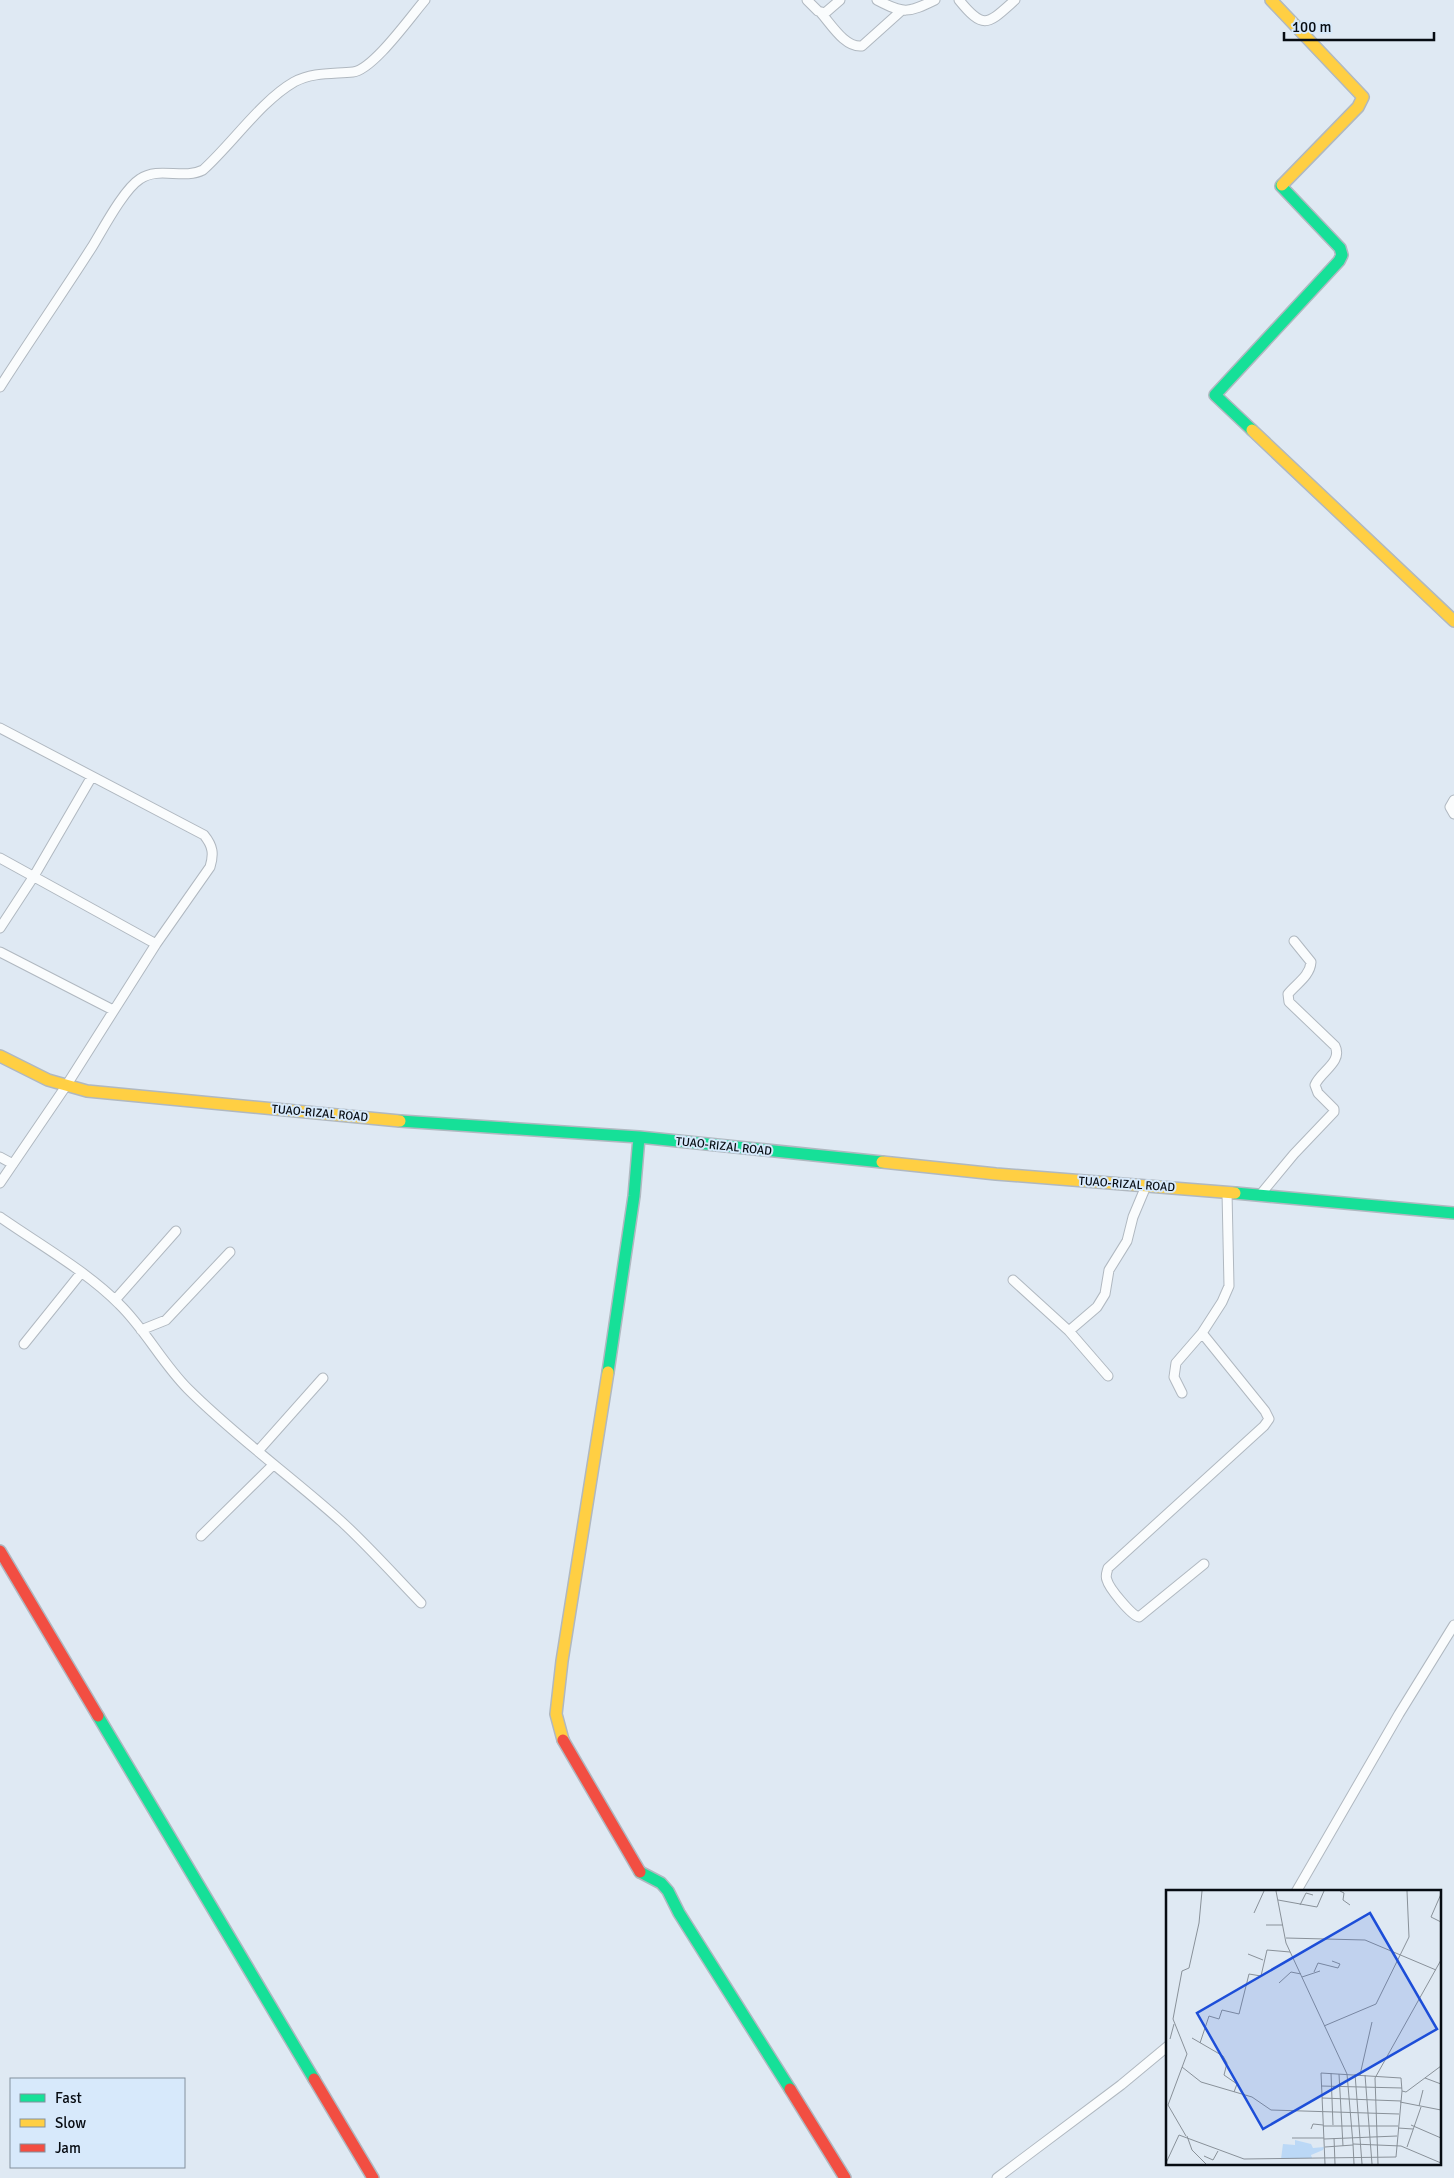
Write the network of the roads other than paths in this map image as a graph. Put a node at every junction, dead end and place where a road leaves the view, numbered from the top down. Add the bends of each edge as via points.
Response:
1 (425, 0) edge
2 (808, 0) edge
3 (840, 0) edge
4 (877, 0) edge
5 (935, 0) edge
6 (959, 0) edge
7 (1016, 0) edge
8 (1271, 0) edge
9 (901, 11) junction
10 (821, 13) junction
11 (0, 387) edge
12 (1454, 621) edge
13 (0, 728) edge
14 (91, 778) junction
15 (1454, 800) edge
16 (1454, 814) edge
17 (0, 858) edge
18 (34, 876) junction
19 (0, 928) edge
20 (1294, 941) dead end
21 (156, 944) junction
22 (0, 952) edge
23 (113, 1010) junction
24 (0, 1056) edge
25 (66, 1086) junction
26 (639, 1137) junction
27 (0, 1157) edge
28 (13, 1164) junction
29 (0, 1184) edge
30 (1146, 1186) junction
31 (1227, 1192) junction
32 (1260, 1195) junction
33 (1454, 1213) edge
34 (0, 1218) edge
35 (176, 1231) dead end
36 (230, 1252) dead end
37 (81, 1273) junction
38 (1013, 1280) dead end
39 (115, 1300) junction
40 (141, 1330) junction
41 (1069, 1331) junction
42 (1202, 1333) junction
43 (24, 1344) dead end
44 (1108, 1376) dead end
45 (323, 1378) dead end
46 (1182, 1393) dead end
47 (258, 1450) junction
48 (273, 1465) junction
49 (201, 1536) dead end
50 (0, 1551) edge
51 (1204, 1564) dead end
52 (421, 1604) dead end
53 (1454, 1625) edge
54 (1297, 1890) edge
55 (1166, 2048) edge
56 (373, 2178) edge
57 (845, 2178) edge
58 (997, 2178) edge

1 - 11 street via 366,67 354,72 316,74 294,82 264,107 203,170 184,175 154,173 138,180 112,214
2 - 10 street
3 - 10 street
4 - 9 street
5 - 9 street via 912,11
6 - 7 street via 973,18 984,21 994,18
8 - 12 street via 1363,97 1358,107 1281,186 1340,248 1342,255 1215,395
9 - 10 street via 857,47 847,42
13 - 14 street
14 - 18 street
14 - 21 street via 204,835 212,848 210,867
15 - 16 street via 1450,807
17 - 18 street
18 - 19 street
18 - 21 street
20 - 32 street via 1311,962 1311,967 1288,994 1289,1002 1338,1051 1335,1061 1315,1086 1334,1112
21 - 23 street
22 - 23 street
23 - 25 street
24 - 25 street, TUAO-RIZAL ROAD
25 - 26 street, TUAO-RIZAL ROAD via 426,1123
25 - 28 street
26 - 30 street, TUAO-RIZAL ROAD
26 - 57 street via 623,1278 562,1661 556,1714 559,1732 571,1759 637,1868 668,1891
27 - 28 street
28 - 29 street
30 - 31 street, TUAO-RIZAL ROAD
30 - 41 street via 1127,1241 1109,1270 1106,1294 1097,1307
31 - 32 street, TUAO-RIZAL ROAD
31 - 42 street via 1228,1286
32 - 33 street, TUAO-RIZAL ROAD
34 - 37 street
35 - 39 street
36 - 40 street via 166,1320
37 - 39 street
37 - 43 street
38 - 41 street
39 - 40 street
40 - 47 street via 188,1389
41 - 44 street
42 - 46 street via 1174,1369 1176,1383
42 - 51 street via 1269,1419 1108,1568 1107,1582 1130,1612 1139,1617
45 - 47 street
47 - 48 street
48 - 49 street
48 - 52 street via 342,1522
50 - 56 street
53 - 54 street
55 - 58 street

